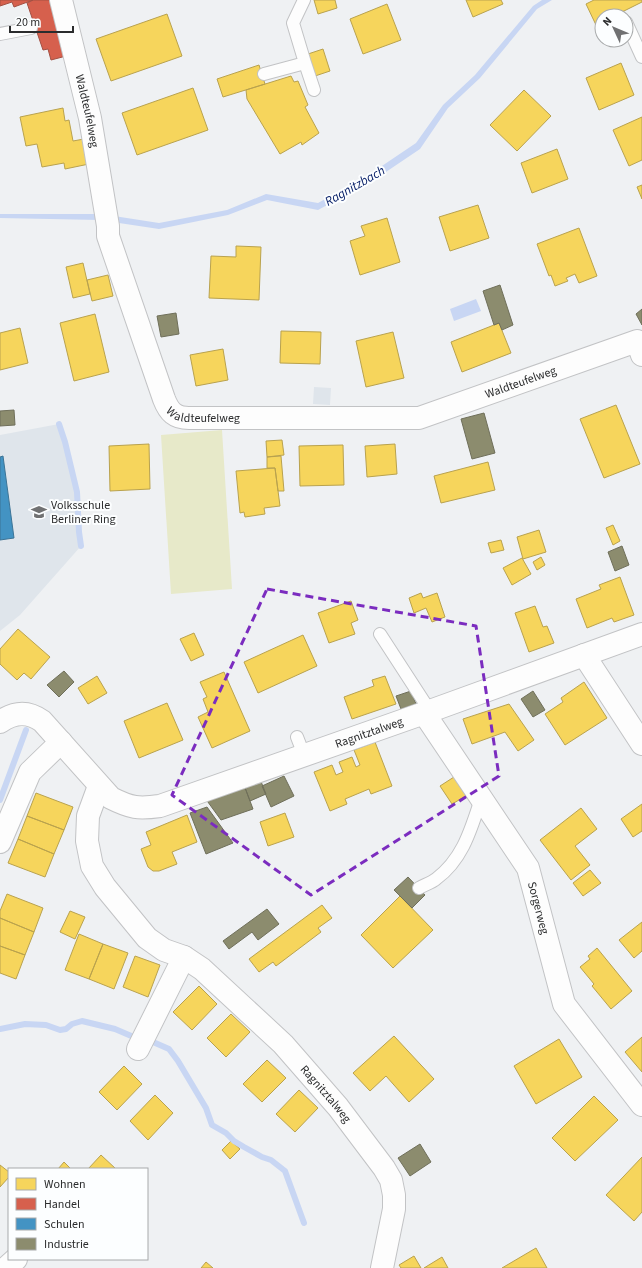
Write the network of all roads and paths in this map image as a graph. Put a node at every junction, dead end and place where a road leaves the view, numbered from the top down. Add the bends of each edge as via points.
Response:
1 (61, 0) edge
2 (304, 0) edge
3 (31, 28) dead end
4 (0, 34) edge
5 (634, 40) edge
6 (642, 57) edge
7 (305, 63) junction
8 (264, 74) dead end
9 (314, 90) dead end
10 (642, 355) edge
11 (380, 634) dead end
12 (642, 634) edge
13 (584, 655) junction
14 (427, 712) junction
15 (0, 722) edge
16 (61, 742) junction
17 (642, 744) edge
18 (99, 786) junction
19 (481, 799) junction
20 (0, 842) edge
21 (419, 888) dead end
22 (184, 956) junction
23 (138, 1049) dead end
24 (642, 1105) edge
25 (15, 1260) edge
26 (6, 1268) edge
27 (382, 1268) edge

1 - 10 street, Waldteufelweg via 90,118 108,236 164,399 170,411 176,416 419,418 637,341
2 - 7 lane via 293,24
3 - 4 lane
5 - 6 lane
7 - 8 lane
7 - 9 lane
11 - 14 lane
12 - 13 street, Ragnitztalweg
13 - 14 street, Ragnitztalweg
13 - 17 street
14 - 18 street, Ragnitztalweg via 300,746 160,806 126,806 111,798
14 - 19 street, Sorgerweg
15 - 16 street, Ragnitztalweg via 14,714 35,716
16 - 18 street, Ragnitztalweg
16 - 20 street via 30,772
18 - 22 street, Ragnitztalweg via 88,816 86,841 92,866 147,938 164,950
19 - 21 lane via 462,850 449,868 435,880
19 - 24 street, Sorgerweg via 528,868 564,1004
22 - 23 street
22 - 27 street, Ragnitztalweg via 202,969 283,1044 338,1107 384,1168 391,1180 394,1209
25 - 26 street

